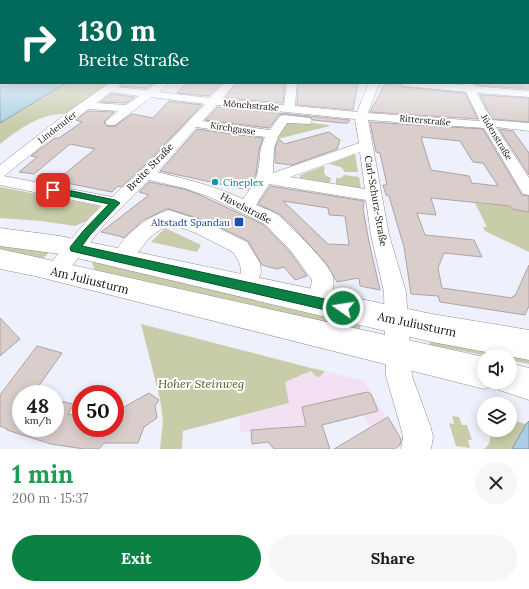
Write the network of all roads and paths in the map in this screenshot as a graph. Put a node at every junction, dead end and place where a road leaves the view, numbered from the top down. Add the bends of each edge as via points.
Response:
1 (163, 84) edge
2 (229, 84) edge
3 (292, 84) edge
4 (374, 84) edge
5 (425, 84) edge
6 (113, 86) edge
7 (468, 86) edge
8 (149, 94) junction
9 (529, 94) edge
10 (212, 101) junction
11 (86, 105) junction
12 (289, 108) junction
13 (128, 109) junction
14 (362, 121) junction
15 (111, 122) dead end
16 (193, 123) junction
17 (488, 124) junction
18 (529, 127) edge
19 (274, 134) junction
20 (366, 145) junction
21 (0, 172) edge
22 (145, 174) junction
23 (267, 178) junction
24 (0, 180) edge
25 (529, 190) edge
26 (373, 196) junction
27 (115, 203) junction
28 (245, 207) junction
29 (0, 236) edge
30 (218, 241) dead end
31 (75, 248) junction
32 (0, 259) edge
33 (121, 259) junction
34 (248, 259) junction
35 (56, 271) junction
36 (246, 287) junction
37 (320, 303) junction
38 (396, 320) junction
39 (529, 345) edge
40 (397, 353) junction
41 (477, 371) edge
42 (517, 381) edge
43 (529, 384) edge
44 (416, 449) edge

1 - 8 street
2 - 10 street, Breite Straße
3 - 12 street, Mönchstraße
4 - 14 street
5 - 7 street
6 - 8 street, Mönchstraße
6 - 11 street, Lindenufer
7 - 9 street
7 - 17 street, Jüdenstraße
8 - 10 street, Mönchstraße
8 - 13 street
10 - 12 street, Mönchstraße
10 - 16 street, Breite Straße
11 - 13 street
11 - 21 street, Lindenufer
12 - 14 street, Mönchstraße
13 - 15 street
14 - 17 street, Ritterstraße
14 - 19 street via 284,119
14 - 20 street, Carl-Schurz-Straße
16 - 19 street, Kirchgasse
16 - 22 street, Breite Straße
17 - 18 street, Ritterstraße
17 - 25 street, Jüdenstraße
19 - 23 street via 267,149
20 - 23 street
20 - 26 street, Carl-Schurz-Straße
22 - 27 street, Breite Straße
22 - 28 street, Havelstraße via 209,191
23 - 26 street
23 - 28 street
24 - 27 street
26 - 38 street, Carl-Schurz-Straße via 395,292
27 - 31 street, Breite Straße
28 - 37 street, Havelstraße via 271,219 298,246 323,278
29 - 31 main road, Am Juliusturm
30 - 34 street via 222,247
31 - 33 main road, Am Juliusturm
31 - 35 street, Breite Straße
32 - 35 main road, Am Juliusturm
33 - 34 street via 136,239 159,219 169,216 202,228 240,247
33 - 36 main road, Am Juliusturm
34 - 36 street via 252,272
35 - 40 main road, Am Juliusturm
36 - 37 main road, Am Juliusturm
37 - 38 main road, Am Juliusturm
38 - 39 main road, Am Juliusturm
38 - 40 street
40 - 41 main road, Am Juliusturm
40 - 44 street via 400,383 418,437
42 - 43 main road

